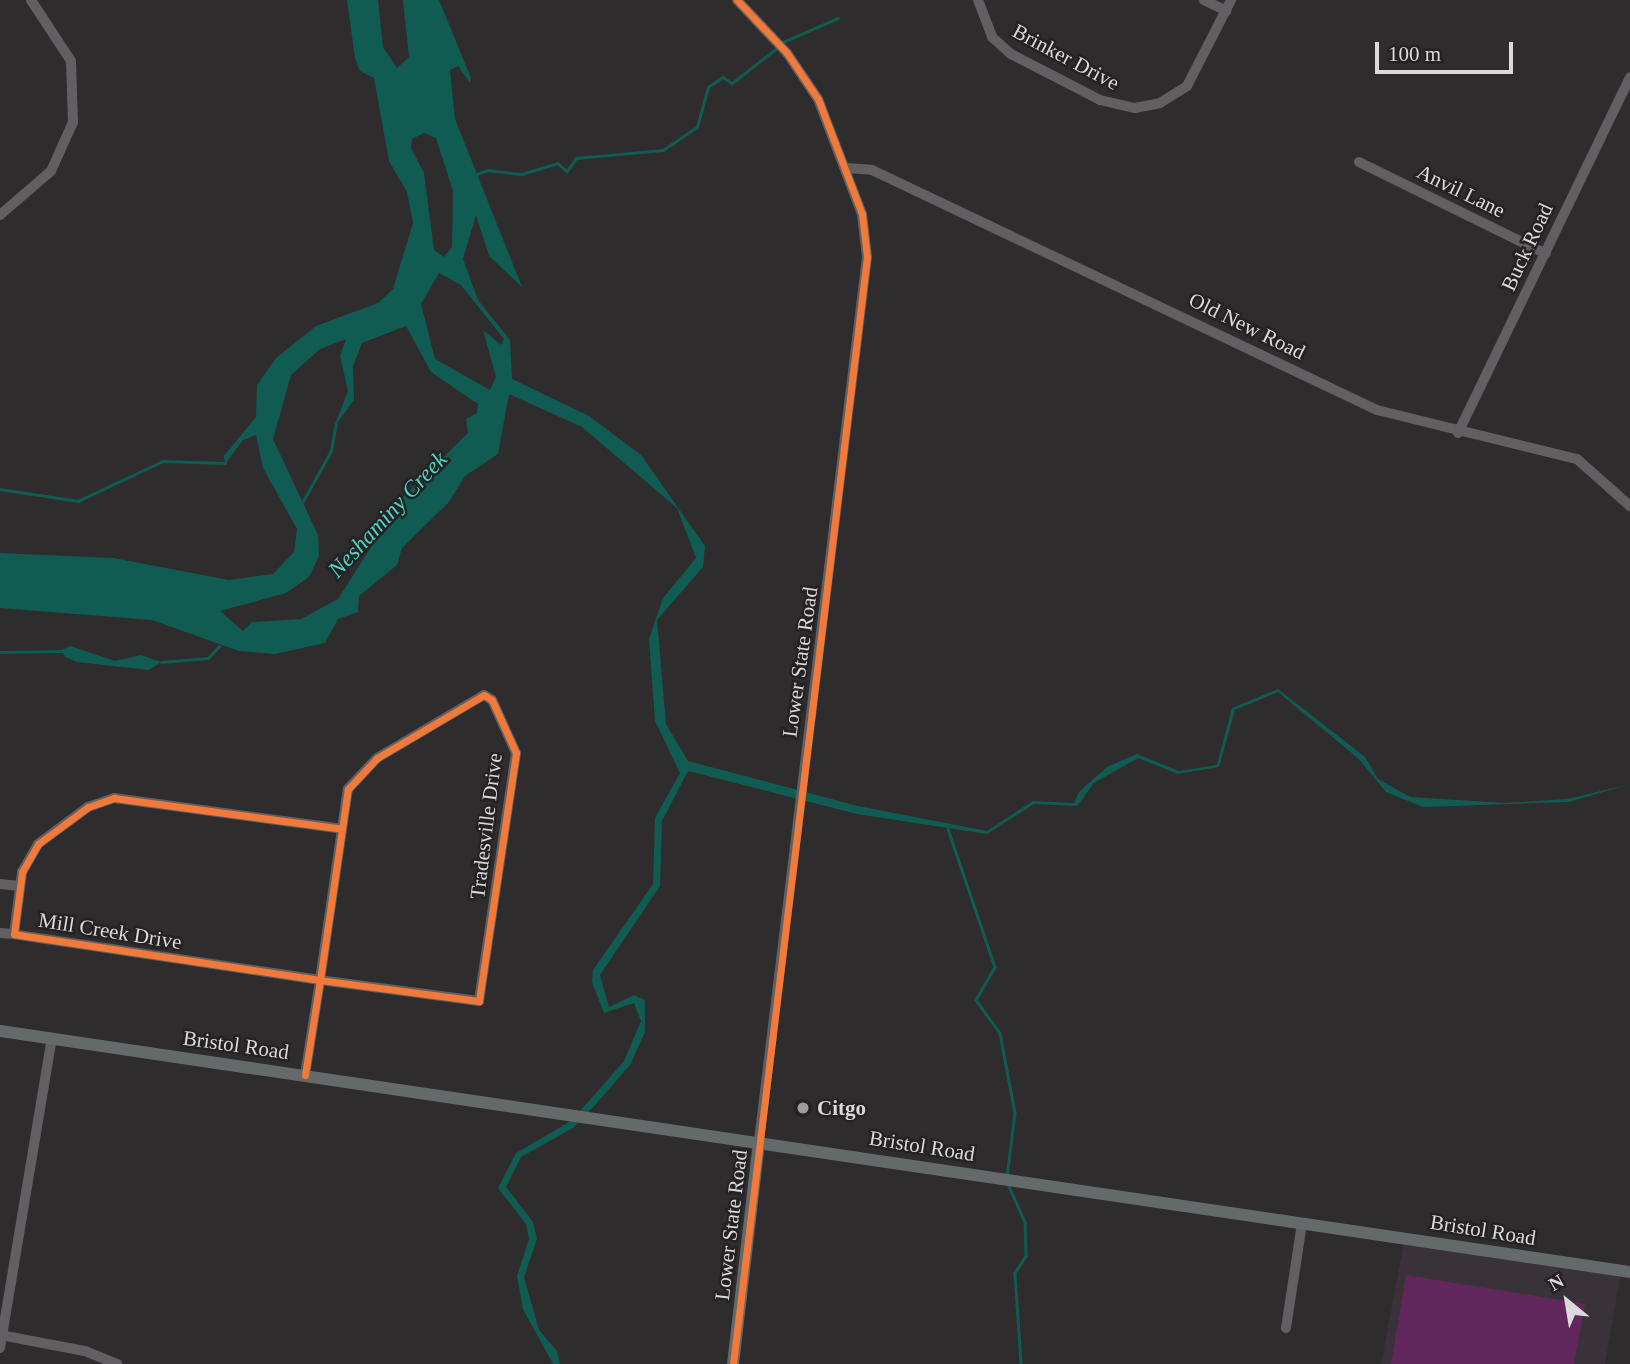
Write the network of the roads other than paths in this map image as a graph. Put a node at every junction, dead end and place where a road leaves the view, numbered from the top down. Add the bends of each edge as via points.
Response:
1 (31, 0) edge
2 (737, 0) edge
3 (978, 0) edge
4 (1204, 0) edge
5 (1231, 0) edge
6 (1227, 11) junction
7 (1630, 77) edge
8 (1359, 162) dead end
9 (846, 168) junction
10 (0, 215) edge
11 (1546, 254) junction
12 (1458, 433) junction
13 (1630, 506) edge
14 (342, 829) junction
15 (0, 884) edge
16 (20, 886) junction
17 (0, 933) edge
18 (14, 934) junction
19 (320, 980) junction
20 (0, 1031) edge
21 (52, 1038) junction
22 (305, 1075) junction
23 (759, 1141) junction
24 (1302, 1223) junction
25 (1630, 1272) edge
26 (1286, 1328) dead end
27 (1, 1336) edge
28 (0, 1348) edge
29 (117, 1364) edge
30 (733, 1364) edge

1 - 10 street via 71,61 73,122 51,171
2 - 9 street, Lower State Road via 787,53 818,99
3 - 6 street, Brinker Drive via 988,30 1011,54 1109,104 1135,108 1160,103 1186,86
4 - 6 street
5 - 6 street, Brinker Drive
7 - 11 street, Buck Road
8 - 11 street, Anvil Lane
9 - 12 street, Old New Road via 872,170 1377,410
9 - 23 street, Lower State Road via 862,214 867,268
11 - 12 street, Buck Road
12 - 13 street, Old New Road via 1577,459
14 - 16 street, Mill Creek Drive via 114,798 88,807 38,845
14 - 19 street, Tradesville Drive
14 - 19 street, Tradesville Drive via 356,775 484,695 492,700 516,753 480,1001
15 - 16 street
16 - 18 street, Mill Creek Drive
17 - 18 street
18 - 19 street, Mill Creek Drive
19 - 22 street, Tradesville Drive
20 - 21 main road, Bristol Road
21 - 22 main road, Bristol Road
21 - 27 street
22 - 23 main road, Bristol Road
23 - 24 main road, Bristol Road
23 - 30 main road, Lower State Road
24 - 25 main road, Bristol Road
24 - 26 street
27 - 28 street
27 - 29 street via 85,1351

